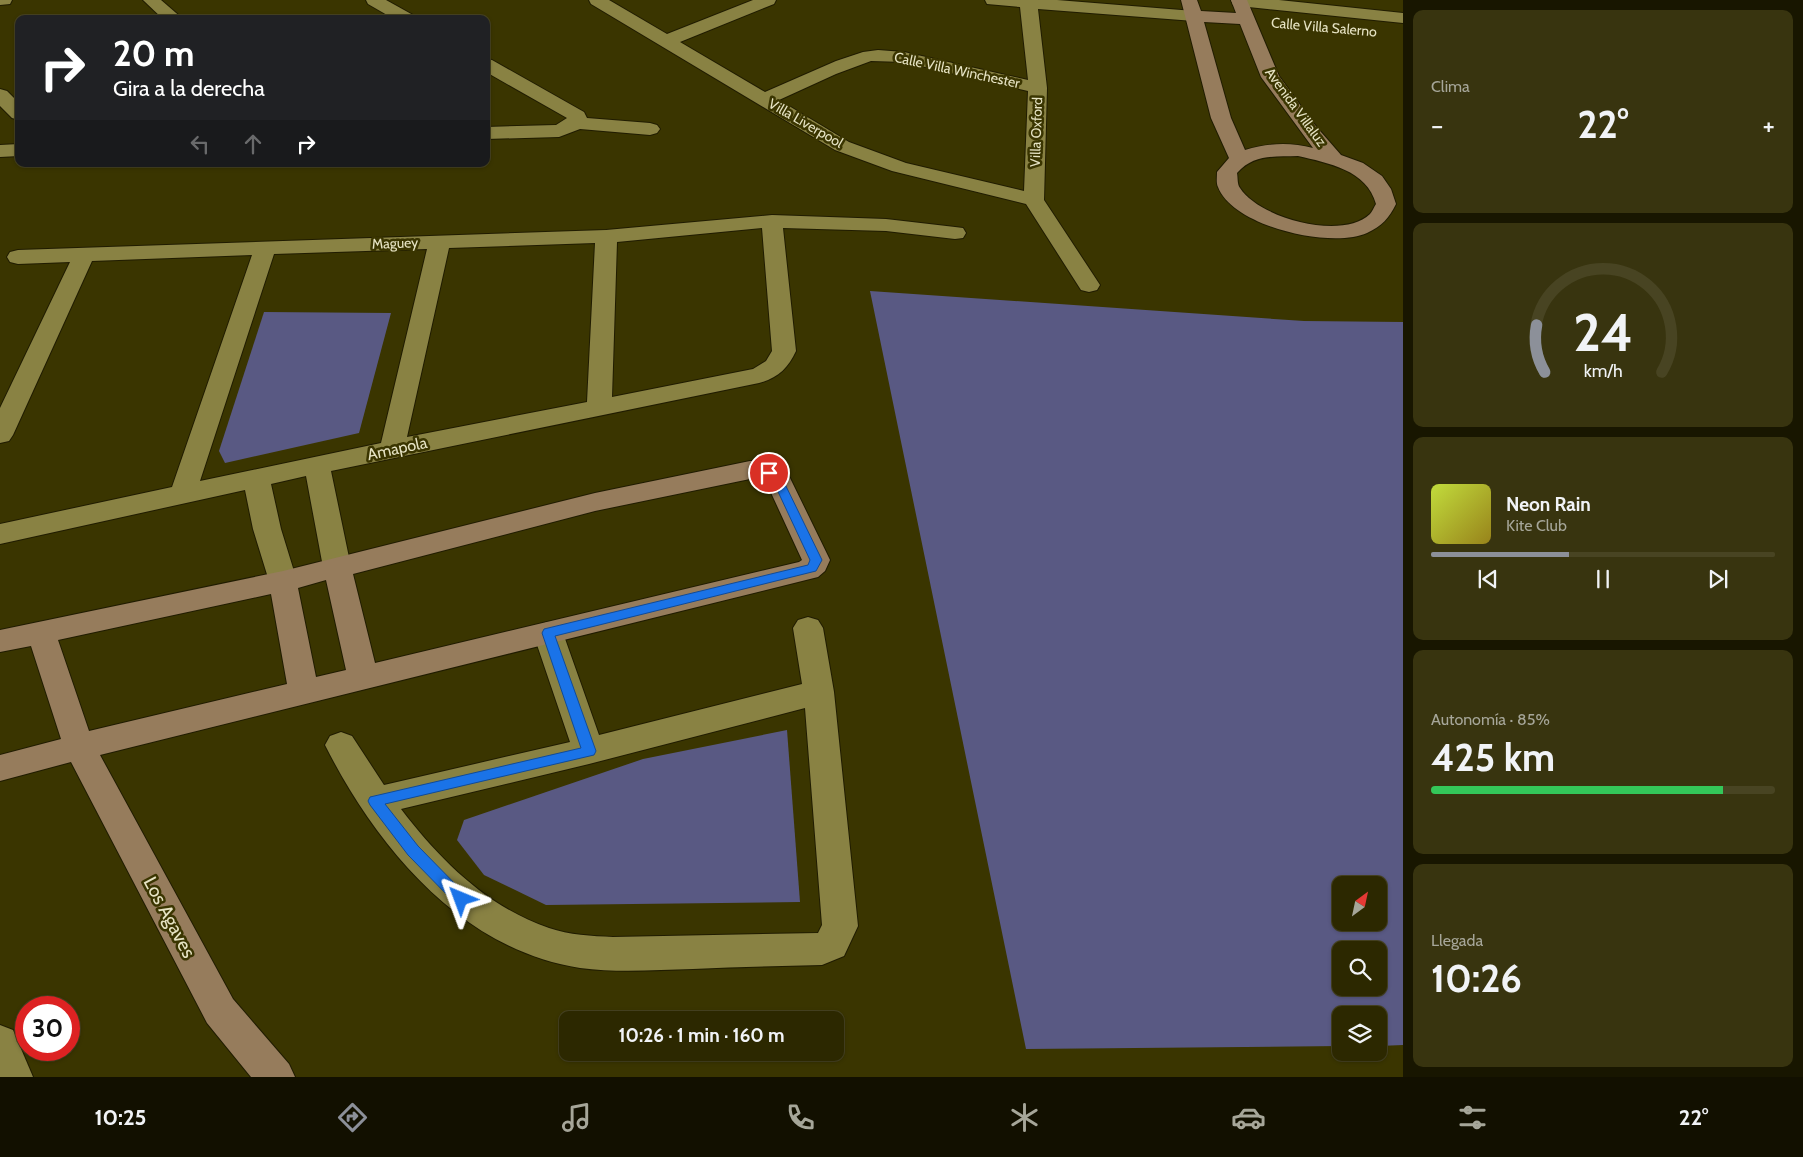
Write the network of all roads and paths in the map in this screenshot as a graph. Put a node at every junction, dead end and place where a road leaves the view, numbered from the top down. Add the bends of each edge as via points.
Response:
1 (151, 0) edge
2 (374, 0) edge
3 (597, 0) edge
4 (768, 0) edge
5 (993, 0) edge
6 (1235, 0) edge
7 (1029, 2) edge
8 (1191, 8) edge
9 (169, 15) edge
10 (400, 15) edge
11 (1403, 18) edge
12 (1246, 19) junction
13 (1266, 21) dead end
14 (1344, 29) dead end
15 (1403, 34) edge
16 (666, 40) junction
17 (490, 66) edge
18 (1038, 88) junction
19 (0, 95) edge
20 (766, 99) junction
21 (15, 110) edge
22 (577, 123) junction
23 (650, 129) dead end
24 (490, 133) edge
25 (15, 150) edge
26 (0, 151) edge
27 (1333, 158) junction
28 (1238, 159) junction
29 (1034, 200) junction
30 (772, 221) junction
31 (955, 233) dead end
32 (606, 236) junction
33 (440, 241) junction
34 (265, 248) junction
35 (84, 255) junction
36 (18, 257) dead end
37 (1088, 284) dead end
38 (599, 406) junction
39 (0, 435) edge
40 (392, 449) junction
41 (317, 465) junction
42 (256, 478) junction
43 (183, 493) junction
44 (0, 534) edge
45 (337, 567) junction
46 (283, 580) junction
47 (808, 628) dead end
48 (41, 632) junction
49 (548, 633) junction
50 (0, 641) edge
51 (363, 678) junction
52 (820, 692) junction
53 (304, 693) junction
54 (341, 745) dead end
55 (79, 747) junction
56 (589, 751) junction
57 (0, 768) edge
58 (375, 801) junction
59 (0, 1043) edge
60 (14, 1077) edge
61 (276, 1077) edge

1 - 9 street
2 - 10 street
3 - 16 street, Villa Liverpool
4 - 16 street
5 - 7 street
6 - 11 street, Calle Villa Salerno
6 - 12 street, Avenida Villaluz
7 - 8 street
7 - 18 street, Villa Oxford
8 - 12 street
8 - 28 street via 1221,118
12 - 13 street, Calle Villa Salerno
12 - 27 street, Avenida Villaluz via 1270,77
14 - 15 street, Calle Villa Salerno
16 - 20 street, Villa Liverpool
17 - 22 street via 577,116
18 - 20 street, Calle Villa Winchester via 883,55 845,65
18 - 29 street, Villa Oxford
19 - 21 street
20 - 29 street, Villa Liverpool via 842,146 956,182
22 - 23 street
22 - 24 street via 559,130
25 - 26 street
27 - 28 street via 1298,150 1264,151
27 - 28 street via 1364,172 1381,188 1386,204 1378,218 1359,228 1330,232 1297,228 1266,218 1242,204 1228,188 1227,172
29 - 37 street
30 - 31 street, Maguey via 867,224
30 - 32 street, Maguey
30 - 38 street, Amapola via 784,351 779,363 759,375
32 - 33 street, Maguey
32 - 38 street
33 - 34 street, Maguey
33 - 40 street
34 - 35 street, Maguey
34 - 43 street
35 - 36 street, Maguey
35 - 39 street
38 - 40 street, Amapola
40 - 41 street, Amapola
41 - 42 street, Amapola
41 - 45 street
42 - 43 street, Amapola
42 - 46 street
43 - 44 street, Amapola
45 - 46 street
45 - 49 street via 595,502 750,470 761,470 777,478 816,560 808,570
45 - 51 street
46 - 48 street
46 - 53 street
47 - 52 street
48 - 50 street
48 - 55 street, Los Agaves
49 - 51 street
49 - 56 street
51 - 53 street
52 - 56 street
52 - 58 street via 840,926 831,944 822,949 609,954 550,945 500,925 461,899 413,851
53 - 55 street
54 - 58 street
55 - 57 street
55 - 61 street, Los Agaves via 220,1012
56 - 58 street
59 - 60 street

